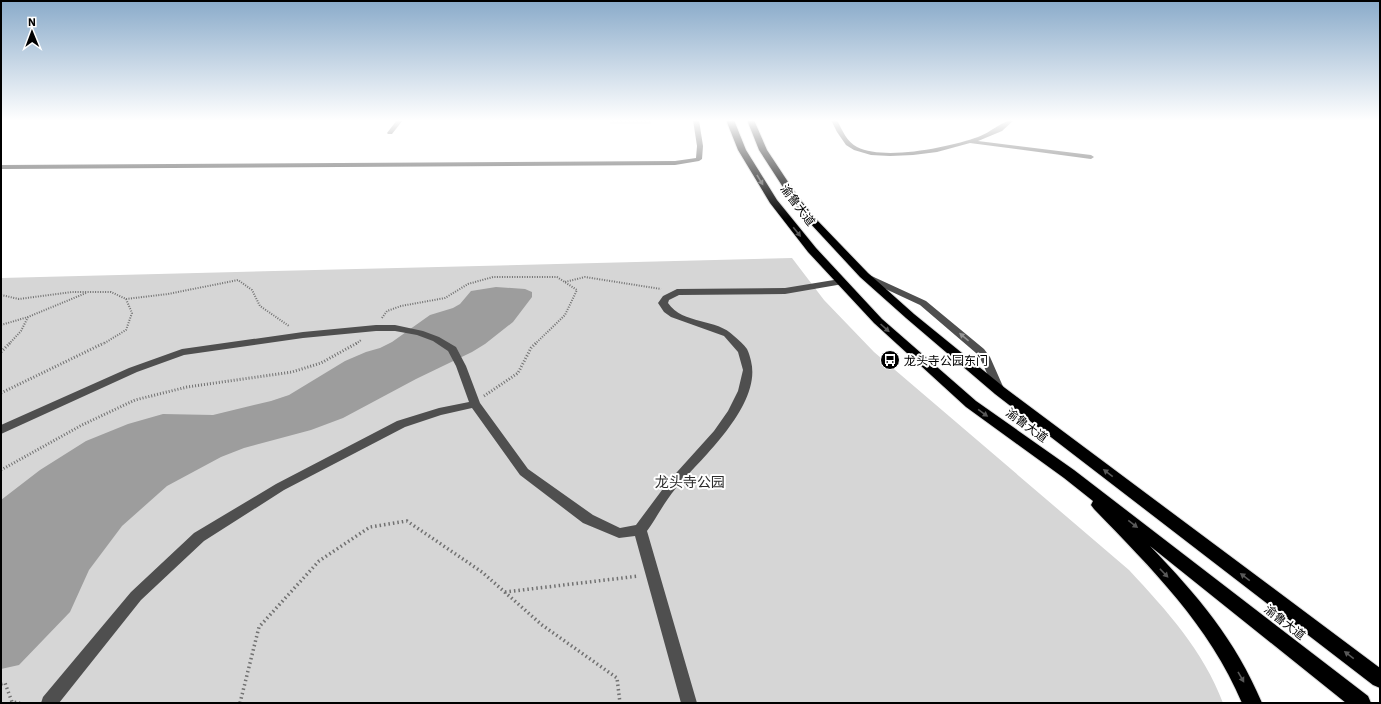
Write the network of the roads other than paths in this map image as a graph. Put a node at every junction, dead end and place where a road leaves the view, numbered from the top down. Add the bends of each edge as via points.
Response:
1 (699, 153) edge
2 (744, 153) edge
3 (765, 153) edge
4 (869, 153) edge
5 (917, 153) edge
6 (1057, 153) edge
7 (1091, 157) dead end
8 (1, 167) edge
9 (864, 275) junction
10 (840, 282) junction
11 (1000, 391) junction
12 (475, 404) junction
13 (1, 430) edge
14 (1069, 474) junction
15 (640, 530) junction
16 (1380, 679) edge
17 (49, 703) edge
18 (689, 703) edge
19 (1252, 703) edge
20 (1361, 703) edge

1 - 8 street via 699,159 675,163
2 -> 10 highway, 渝鲁大道 via 773,201
3 - 9 highway, 渝鲁大道 via 812,220
4 - 5 street via 890,155
6 - 7 street
9 - 11 highway, 渝鲁大道
11 -> 9 street via 980,351 924,303
10 -> 14 highway, 渝鲁大道 via 878,321 971,404
10 - 15 street via 785,291 677,292 666,298 663,303 674,316 712,327 738,345 748,368 747,382 733,414 671,486
16 -> 11 highway, 渝鲁大道
12 - 13 street via 461,366 452,350 436,339 420,333 396,328 376,328 182,352 133,370
12 - 15 street via 524,472 588,520 619,533
12 - 17 street via 401,424 280,487 199,537 136,596
14 -> 19 highway via 1188,598 1220,639 1245,684
14 -> 20 highway, 渝鲁大道
15 - 18 street

